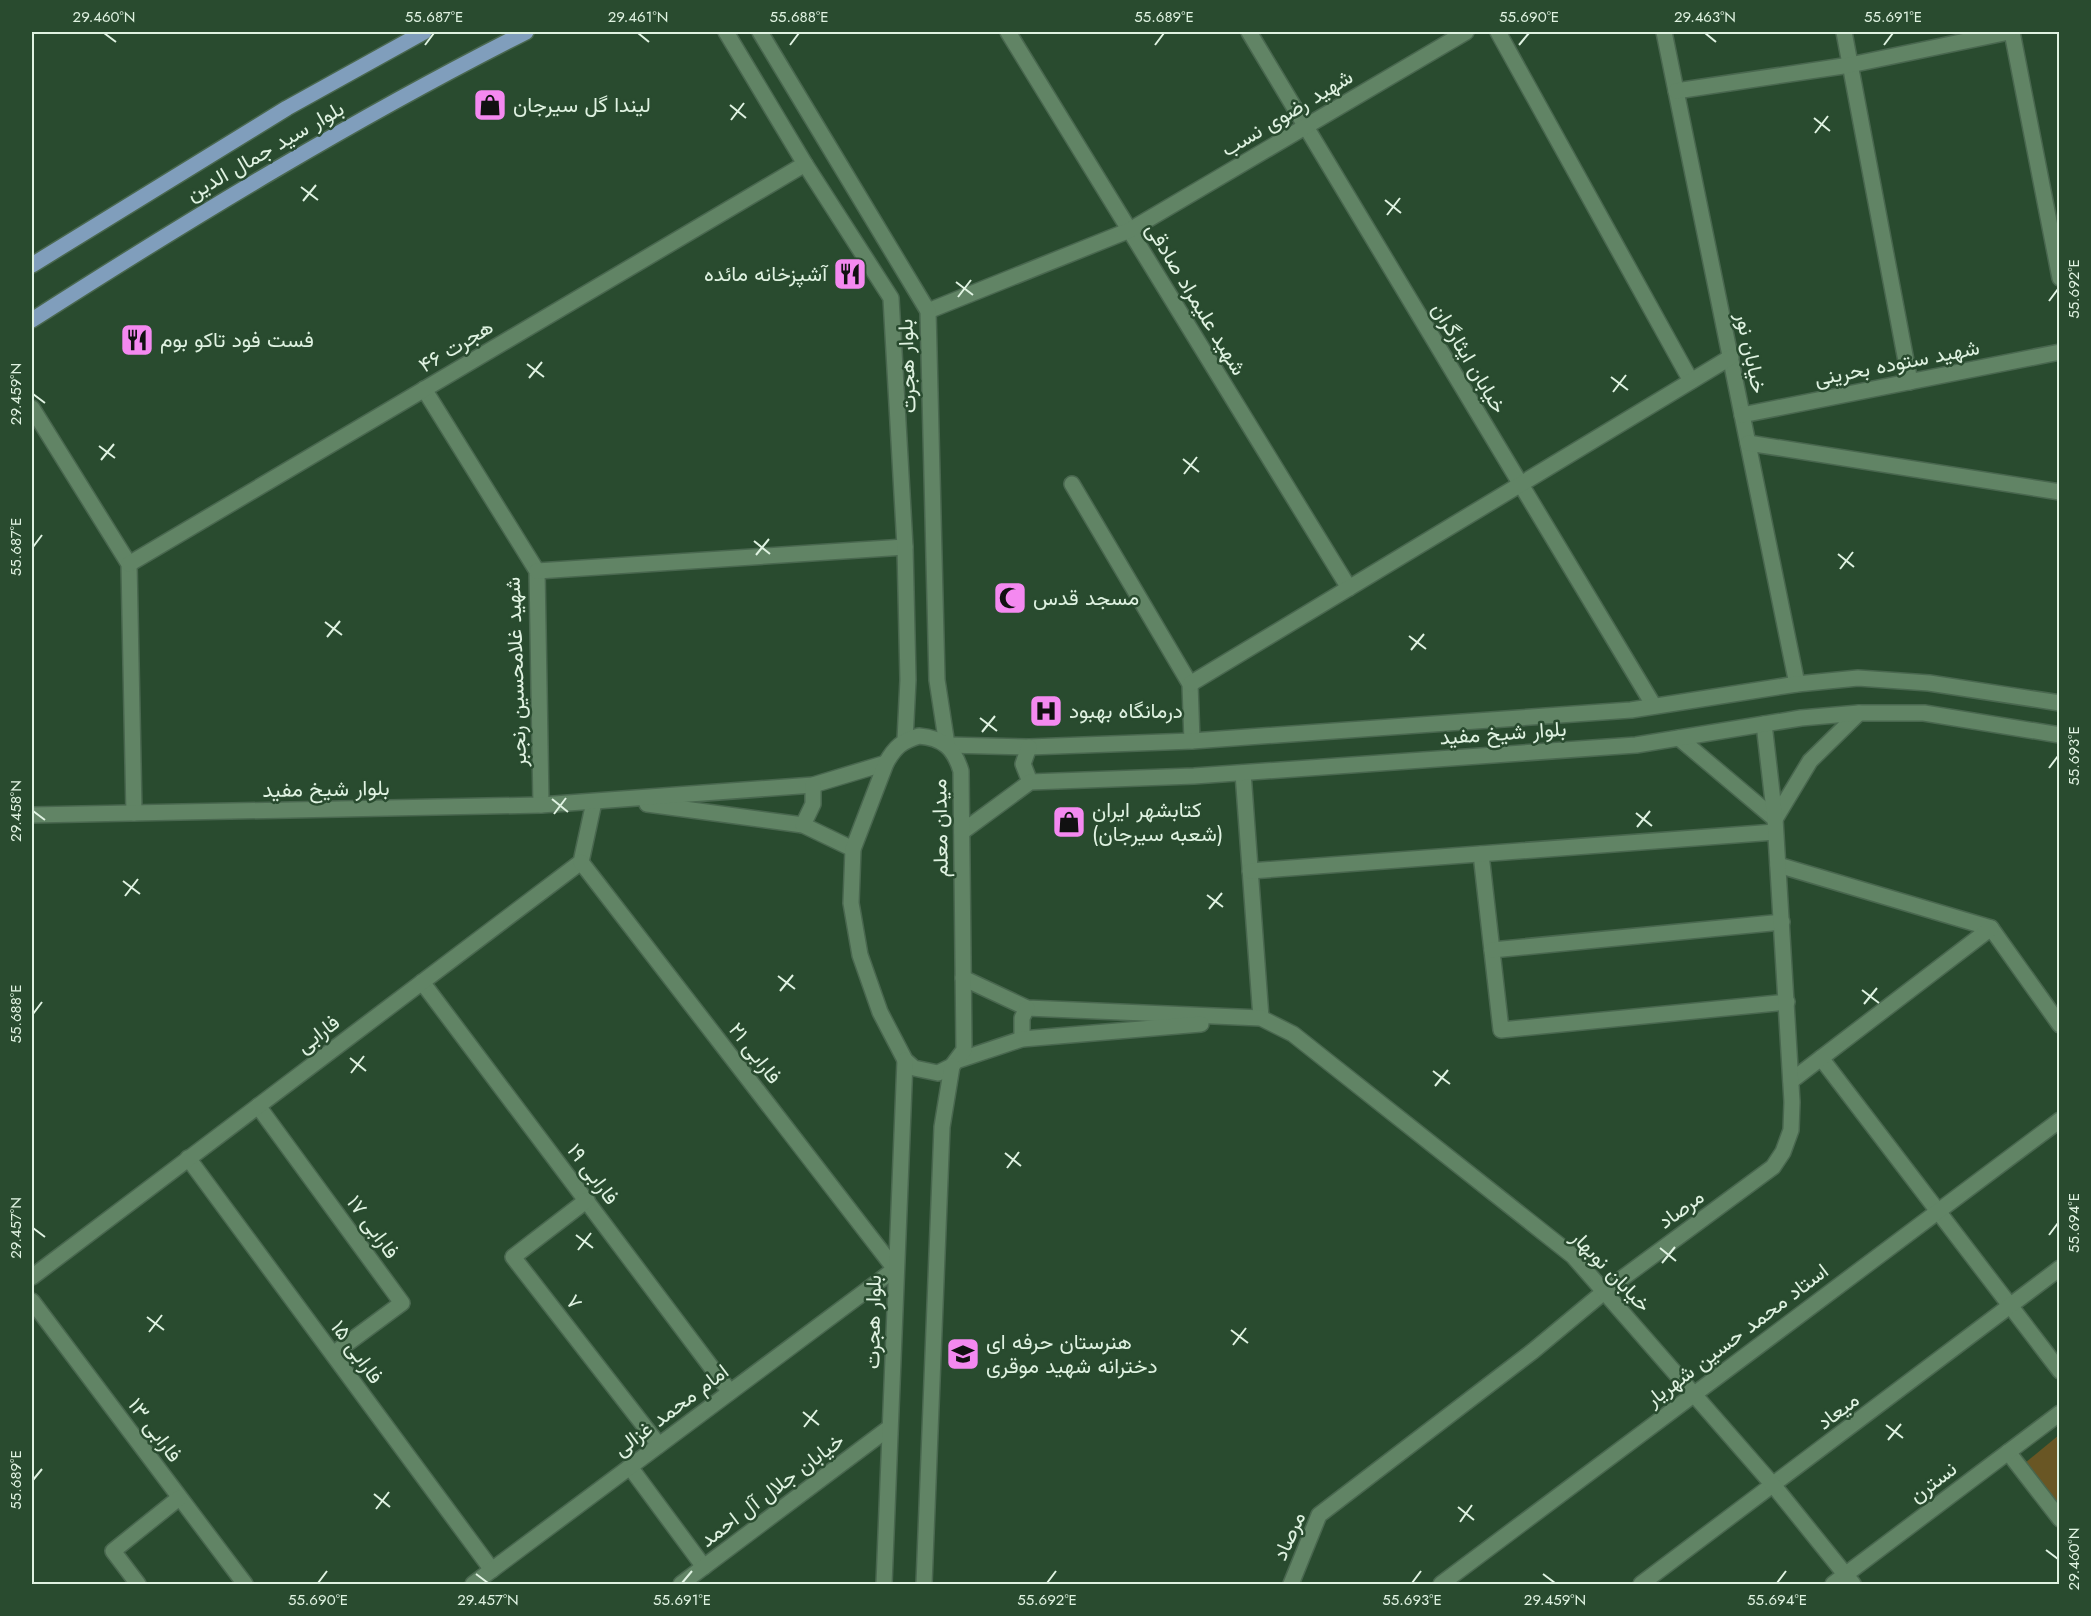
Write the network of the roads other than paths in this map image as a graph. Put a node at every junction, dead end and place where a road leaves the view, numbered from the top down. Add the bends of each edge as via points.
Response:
1 (424, 32) edge
2 (526, 32) edge
3 (726, 32) edge
4 (760, 32) edge
5 (1008, 32) edge
6 (1249, 32) edge
7 (1466, 32) edge
8 (1498, 32) edge
9 (1664, 32) edge
10 (1844, 32) edge
11 (2010, 32) edge
12 (1850, 65) junction
13 (1676, 92) junction
14 (1306, 126) junction
15 (805, 164) junction
16 (1130, 231) junction
17 (32, 265) edge
18 (2060, 278) edge
19 (928, 311) junction
20 (32, 320) edge
21 (2060, 352) edge
22 (1731, 357) junction
23 (1691, 381) junction
24 (1910, 382) junction
25 (424, 389) junction
26 (32, 408) edge
27 (1742, 415) junction
28 (1748, 443) junction
29 (1072, 484) dead end
30 (1520, 484) junction
31 (2060, 492) edge
32 (904, 547) junction
33 (129, 564) junction
34 (537, 571) junction
35 (1349, 588) junction
36 (1190, 684) junction
37 (1797, 684) junction
38 (2060, 704) edge
39 (1654, 706) junction
40 (1859, 713) junction
41 (1764, 724) junction
42 (2060, 735) edge
43 (1679, 738) junction
44 (905, 740) junction
45 (1192, 741) junction
46 (947, 745) junction
47 (1029, 747) junction
48 (886, 763) junction
49 (1243, 773) junction
50 (1030, 782) junction
51 (813, 785) junction
52 (620, 800) junction
53 (594, 802) junction
54 (541, 806) junction
55 (134, 813) junction
56 (32, 815) edge
57 (803, 825) junction
58 (1775, 826) junction
59 (962, 832) junction
60 (852, 849) junction
61 (1480, 854) junction
62 (581, 862) junction
63 (1778, 865) junction
64 (1250, 871) junction
65 (1782, 922) junction
66 (1991, 928) junction
67 (1492, 950) junction
68 (963, 978) junction
69 (422, 982) junction
70 (1787, 1002) junction
71 (1027, 1008) junction
72 (1261, 1018) junction
73 (2060, 1025) edge
74 (1022, 1039) junction
75 (1821, 1058) junction
76 (905, 1060) junction
77 (956, 1063) junction
78 (1791, 1081) junction
79 (258, 1106) junction
80 (2060, 1120) edge
81 (188, 1158) junction
82 (587, 1200) junction
83 (1939, 1211) junction
84 (2060, 1268) edge
85 (895, 1269) junction
86 (32, 1277) edge
87 (1605, 1291) junction
88 (32, 1301) edge
89 (2010, 1305) junction
90 (333, 1354) junction
91 (2060, 1371) edge
92 (730, 1392) junction
93 (1693, 1394) junction
94 (2060, 1413) edge
95 (889, 1428) junction
96 (659, 1445) junction
97 (2008, 1452) junction
98 (630, 1467) junction
99 (1774, 1486) junction
100 (179, 1498) junction
101 (2060, 1519) edge
102 (704, 1567) junction
103 (492, 1570) junction
104 (1850, 1580) edge
105 (138, 1584) edge
106 (245, 1584) edge
107 (473, 1584) edge
108 (681, 1584) edge
109 (884, 1584) edge
110 (924, 1584) edge
111 (1290, 1584) edge
112 (1441, 1584) edge
113 (1641, 1584) edge
114 (1833, 1584) edge

1 - 17 main road, بلوار سید جمال الدین via 287,108
2 - 20 main road, بلوار سید جمال الدین via 411,90 181,225
3 - 15 street, بلوار هجرت
4 - 19 street, بلوار هجرت
5 - 16 street, شهید علیمراد صادقی
6 - 14 street, خیابان ایثارگران
7 - 14 street, شهید رضوی نسب
8 - 23 street
9 - 13 street, خیابان نور
10 - 12 street
11 - 12 street
11 - 18 street
12 - 13 street
12 - 24 street
13 - 22 street, خیابان نور
14 - 16 street, شهید رضوی نسب
14 - 30 street, خیابان ایثارگران
15 - 25 street, هجرت ۴۶
15 - 32 street, بلوار هجرت via 891,298
16 - 19 street, شهید رضوی نسب
16 - 35 street, شهید علیمراد صادقی
19 - 46 street, بلوار هجرت via 937,680
21 - 24 street, شهید ستوده بحرینی
22 - 23 street
22 - 27 street, خیابان نور
23 - 30 street
24 - 27 street, شهید ستوده بحرینی
25 - 33 street, هجرت ۴۶
25 - 34 street, شهید غلامحسین رنجبر
26 - 33 street
27 - 28 street, خیابان نور
28 - 31 street
28 - 37 street, خیابان نور
29 - 36 street
30 - 35 street
30 - 39 street, خیابان ایثارگران
32 - 34 street
32 - 44 street, بلوار هجرت via 908,680
33 - 55 street
34 - 54 street, شهید غلامحسین رنجبر
35 - 36 street
36 - 45 street
37 - 38 street, بلوار شیخ مفید via 1858,678 1929,683
37 - 39 street, بلوار شیخ مفید
39 - 45 street, بلوار شیخ مفید
40 - 41 street, بلوار شیخ مفید
40 - 42 street, بلوار شیخ مفید via 1924,713
40 - 58 street via 1810,761
41 - 43 street, بلوار شیخ مفید
41 - 58 street, مرصاد
43 - 49 street, بلوار شیخ مفید via 1636,745
43 - 58 street
44 - 46 street via 919,736
44 - 48 street
45 - 47 street, بلوار شیخ مفید
46 - 47 street, بلوار شیخ مفید
46 - 59 street, میدان معلم via 957,757 961,771
47 - 50 street via 1023,764
48 - 51 street
48 - 60 street
49 - 50 street, بلوار شیخ مفید
49 - 64 street
50 - 59 street
51 - 52 street
51 - 57 street via 813,804
52 - 53 street, بلوار شیخ مفید
52 - 57 street
53 - 54 street, بلوار شیخ مفید
53 - 62 street
54 - 55 street, بلوار شیخ مفید
55 - 56 street, بلوار شیخ مفید
57 - 60 street
58 - 61 street
58 - 63 street, مرصاد
59 - 68 street, میدان معلم
60 - 76 street via 851,903 860,956 880,1012
61 - 64 street
61 - 67 street
62 - 69 street, فارابی
62 - 85 street, فارابی ۲۱
63 - 65 street, مرصاد
63 - 66 street
64 - 72 street
65 - 67 street
65 - 70 street, مرصاد
66 - 73 street
66 - 75 street
67 - 70 street via 1501,1030
68 - 71 street
68 - 77 street, میدان معلم via 964,1050
69 - 79 street, فارابی
69 - 82 street, فارابی ۱۹
70 - 78 street, مرصاد
71 - 72 street
71 - 74 street via 1022,1018
72 - 74 street
72 - 87 street, خیابان نوبهار via 1293,1034 1573,1256
74 - 77 street
75 - 78 street
75 - 83 street
76 - 77 street via 914,1068 938,1073
76 - 85 street, بلوار هجرت
77 - 110 street via 942,1127
78 - 87 street, مرصاد via 1791,1130 1773,1167
79 - 81 street, فارابی
79 - 90 street, فارابی ۱۷ via 402,1303
80 - 83 street, استاد محمد حسین شهریار
81 - 86 street, فارابی
81 - 90 street, فارابی ۱۵
82 - 92 street, فارابی ۱۹
82 - 96 street, ۷ via 513,1257
83 - 89 street
83 - 93 street, استاد محمد حسین شهریار
84 - 89 street, میعاد
85 - 92 street, امام محمد غزالی
85 - 95 street, بلوار هجرت via 896,1341
87 - 93 street, خیابان نوبهار
87 - 111 street, مرصاد via 1319,1515
88 - 100 street
88 - 106 street, فارابی ۱۳
89 - 91 street
89 - 99 street, میعاد
90 - 103 street, فارابی ۱۵
92 - 96 street, امام محمد غزالی
93 - 99 street, خیابان نوبهار
93 - 112 street, استاد محمد حسین شهریار
94 - 97 street, نسترن
95 - 102 street, خیابان جلال آل احمد
95 - 109 street, بلوار هجرت
96 - 98 street, امام محمد غزالی
97 - 101 street
97 - 104 street, نسترن
98 - 102 street
98 - 103 street, امام محمد غزالی
99 - 104 street, خیابان نوبهار
99 - 113 street, میعاد
100 - 105 street via 113,1551
100 - 106 street
102 - 108 street, خیابان جلال آل احمد
103 - 107 street, امام محمد غزالی
104 - 114 street, نسترن

